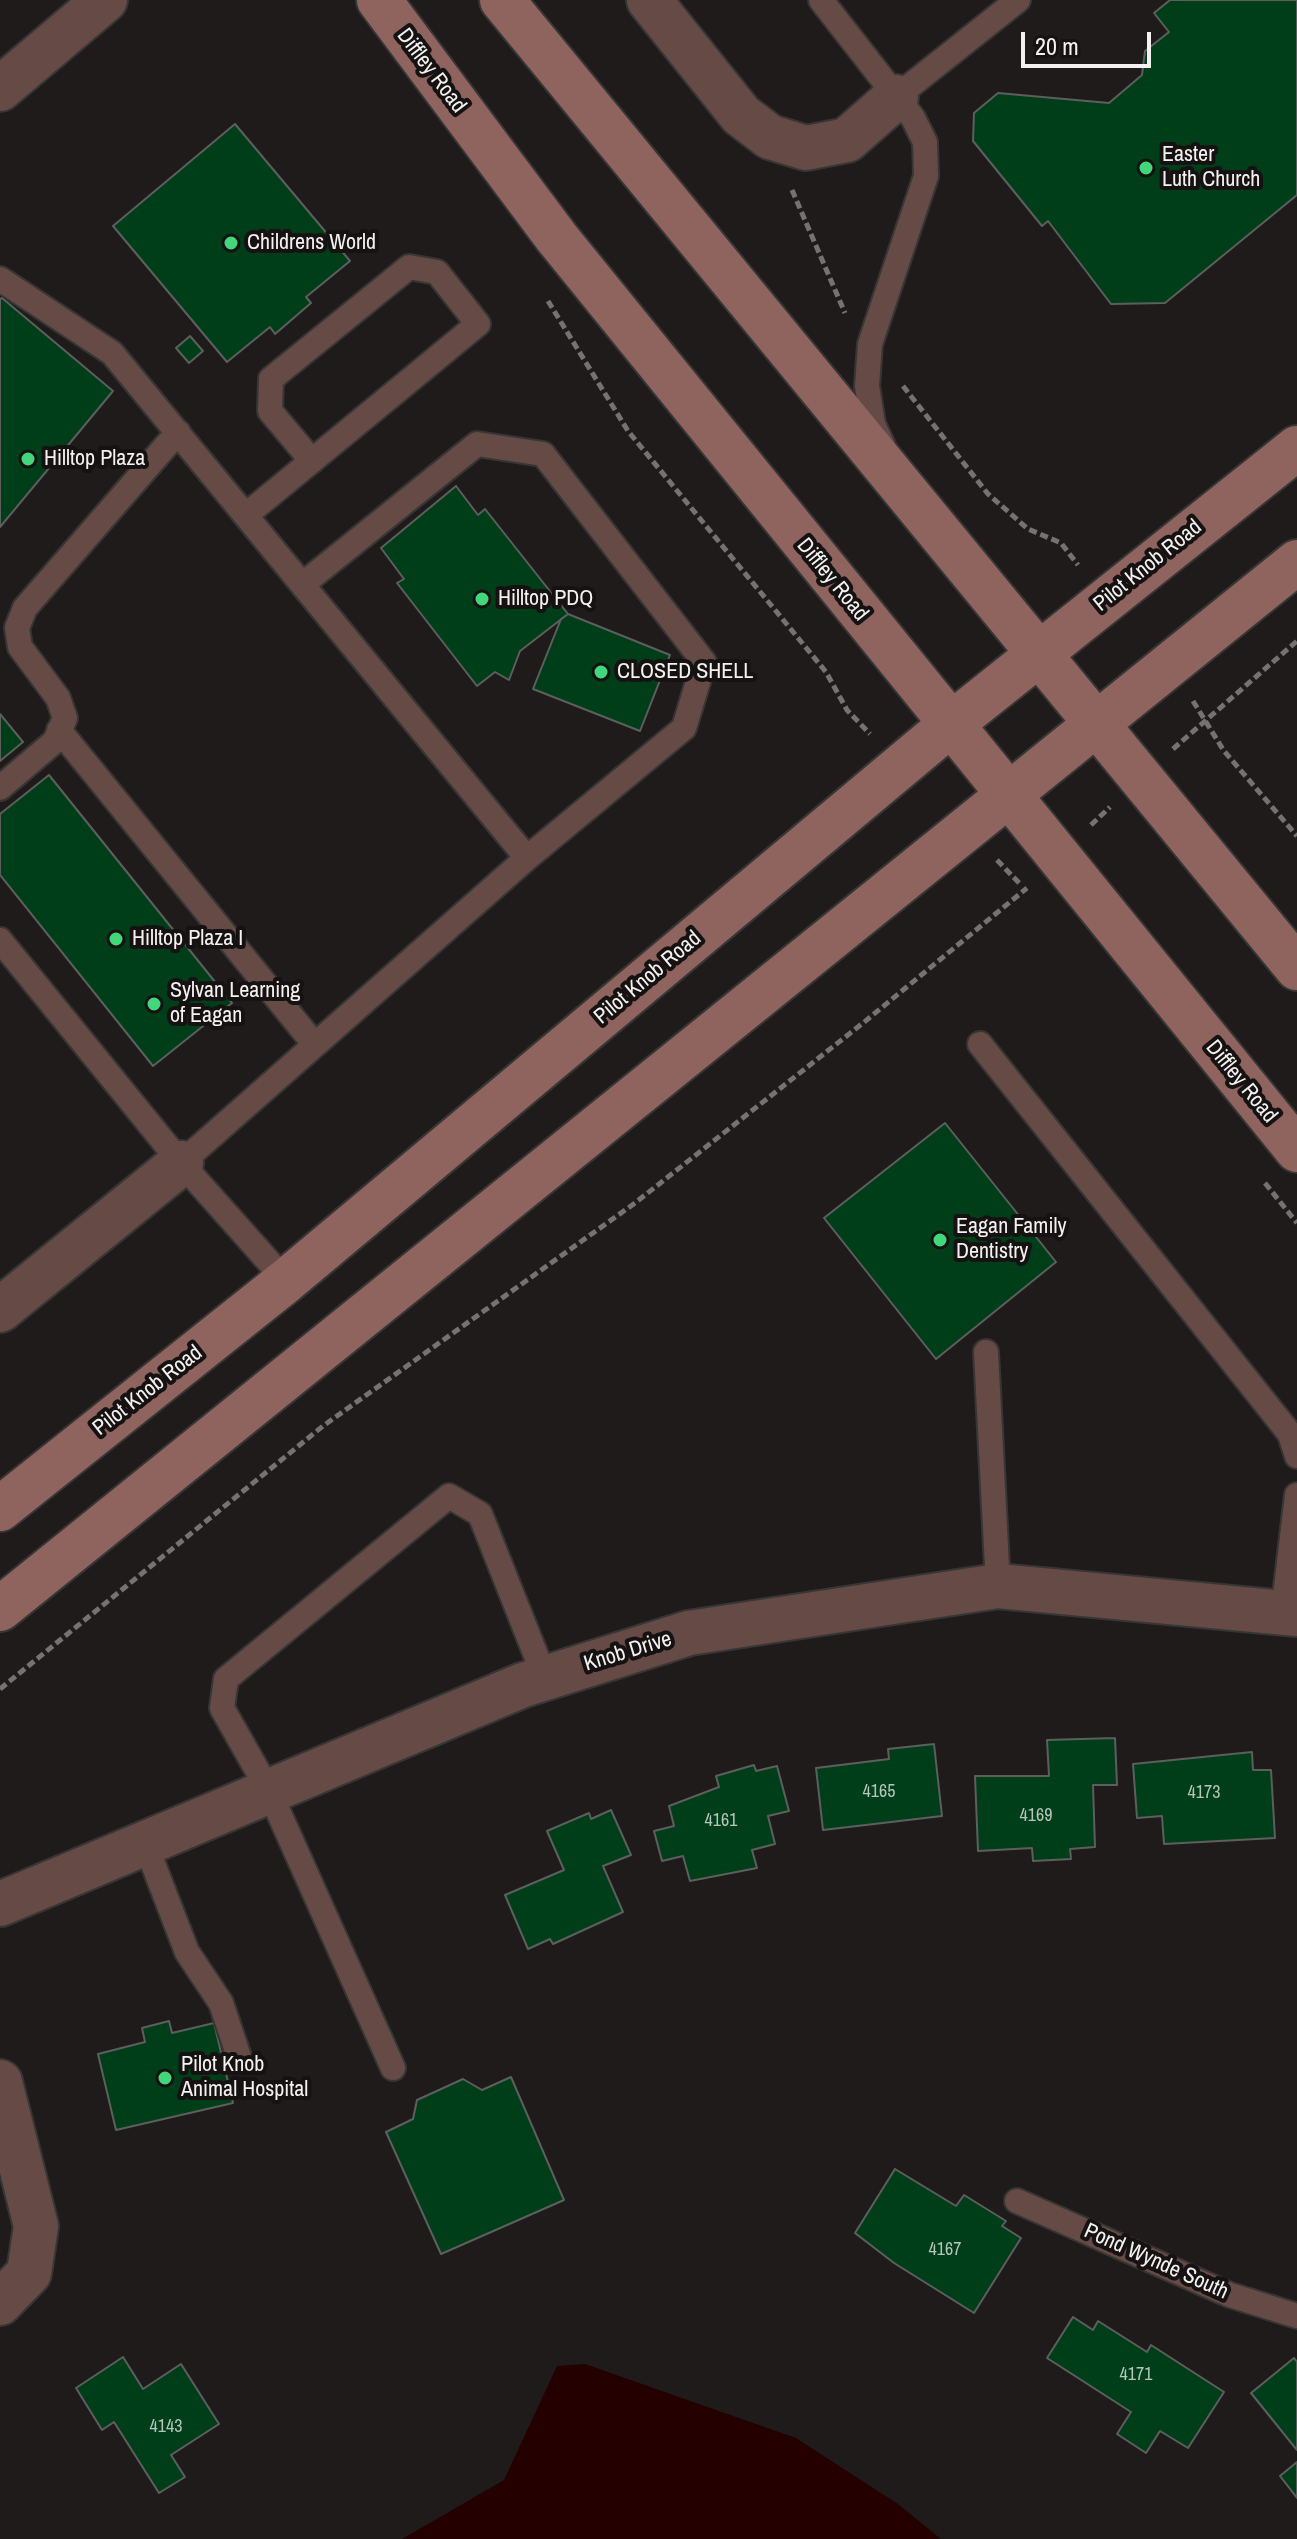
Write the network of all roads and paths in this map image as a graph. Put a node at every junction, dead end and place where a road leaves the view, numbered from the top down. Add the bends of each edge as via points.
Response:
1 (105, 0) edge
2 (379, 0) edge
3 (502, 0) edge
4 (649, 0) edge
5 (821, 0) edge
6 (1018, 0) edge
7 (0, 89) edge
8 (896, 97) junction
9 (770, 137) junction
10 (0, 279) edge
11 (541, 288) dead end
12 (870, 344) junction
13 (178, 432) junction
14 (1297, 448) edge
15 (312, 461) junction
16 (901, 484) junction
17 (246, 515) junction
18 (1297, 562) edge
19 (303, 584) junction
20 (1106, 600) junction
21 (1297, 641) edge
22 (1040, 652) junction
23 (1166, 668) junction
24 (1207, 719) junction
25 (1098, 723) junction
26 (950, 725) junction
27 (59, 730) junction
28 (901, 766) junction
29 (1141, 777) junction
30 (0, 788) edge
31 (1008, 797) junction
32 (967, 829) junction
33 (1297, 836) edge
34 (1057, 857) junction
35 (527, 858) junction
36 (1025, 889) junction
37 (1035, 902) dead end
38 (0, 940) edge
39 (1297, 968) edge
40 (980, 1044) dead end
41 (315, 1045) junction
42 (1297, 1150) edge
43 (181, 1163) junction
44 (1257, 1173) dead end
45 (1297, 1223) edge
46 (286, 1281) junction
47 (0, 1310) edge
48 (986, 1352) dead end
49 (1297, 1456) edge
50 (1297, 1495) edge
51 (0, 1509) edge
52 (998, 1586) junction
53 (0, 1609) edge
54 (1290, 1614) edge
55 (545, 1678) junction
56 (0, 1689) edge
57 (269, 1791) junction
58 (145, 1843) junction
59 (0, 1904) edge
60 (240, 2060) dead end
61 (393, 2068) dead end
62 (0, 2082) edge
63 (1017, 2201) dead end
64 (0, 2303) edge
65 (1297, 2316) edge

1 - 7 street
2 - 26 main road, Diffley Road via 557,238
3 - 16 main road
4 - 9 street via 741,115
5 - 8 lane
6 - 8 lane
8 - 9 street via 847,140 806,148
8 - 12 lane via 925,142 926,176
9 - 12 path via 841,307
10 - 13 lane via 112,353
11 - 28 path via 628,431 826,672 847,710
12 - 16 lane via 867,386 873,424
12 - 20 path via 988,494 1028,529 1061,543
13 - 17 lane
13 - 27 lane via 25,608 17,628 20,647 58,698 65,718
14 - 20 main road, Pilot Knob Road
15 - 15 lane via 478,324 437,272 409,267 271,379 270,411
15 - 17 lane
16 - 22 main road
17 - 19 lane
18 - 23 main road
19 - 35 lane
19 - 35 lane via 477,444 543,454 704,662 684,728
20 - 22 main road, Pilot Knob Road
21 - 24 path
22 - 25 main road
22 - 26 main road, Pilot Knob Road
23 - 24 path
23 - 25 main road
24 - 29 path
24 - 33 path via 1224,751
25 - 29 main road
25 - 31 main road
26 - 28 main road, Pilot Knob Road
26 - 31 main road, Diffley Road
27 - 30 lane via 55,741
27 - 41 lane
28 - 46 main road, Pilot Knob Road
29 - 34 path
29 - 39 main road
31 - 32 main road
31 - 34 main road, Diffley Road
32 - 36 path
32 - 53 main road
34 - 36 path
34 - 42 main road, Diffley Road
35 - 41 lane
36 - 37 path
36 - 56 path via 635,1203 323,1426
38 - 43 lane
40 - 49 lane via 1290,1434
41 - 43 lane
43 - 46 lane
43 - 47 street
44 - 45 path
46 - 51 main road, Pilot Knob Road
48 - 52 lane
50 - 54 lane
52 - 54 street, Knob Drive
52 - 55 street, Knob Drive via 689,1633
55 - 57 street, Knob Drive
55 - 57 lane via 480,1514 449,1496 226,1679 222,1708
57 - 58 street, Knob Drive
57 - 61 lane
58 - 59 street, Knob Drive
58 - 60 lane via 187,1952 221,2003
62 - 64 street via 36,2226 29,2273
63 - 65 lane, Pond Wynde South via 1230,2295

